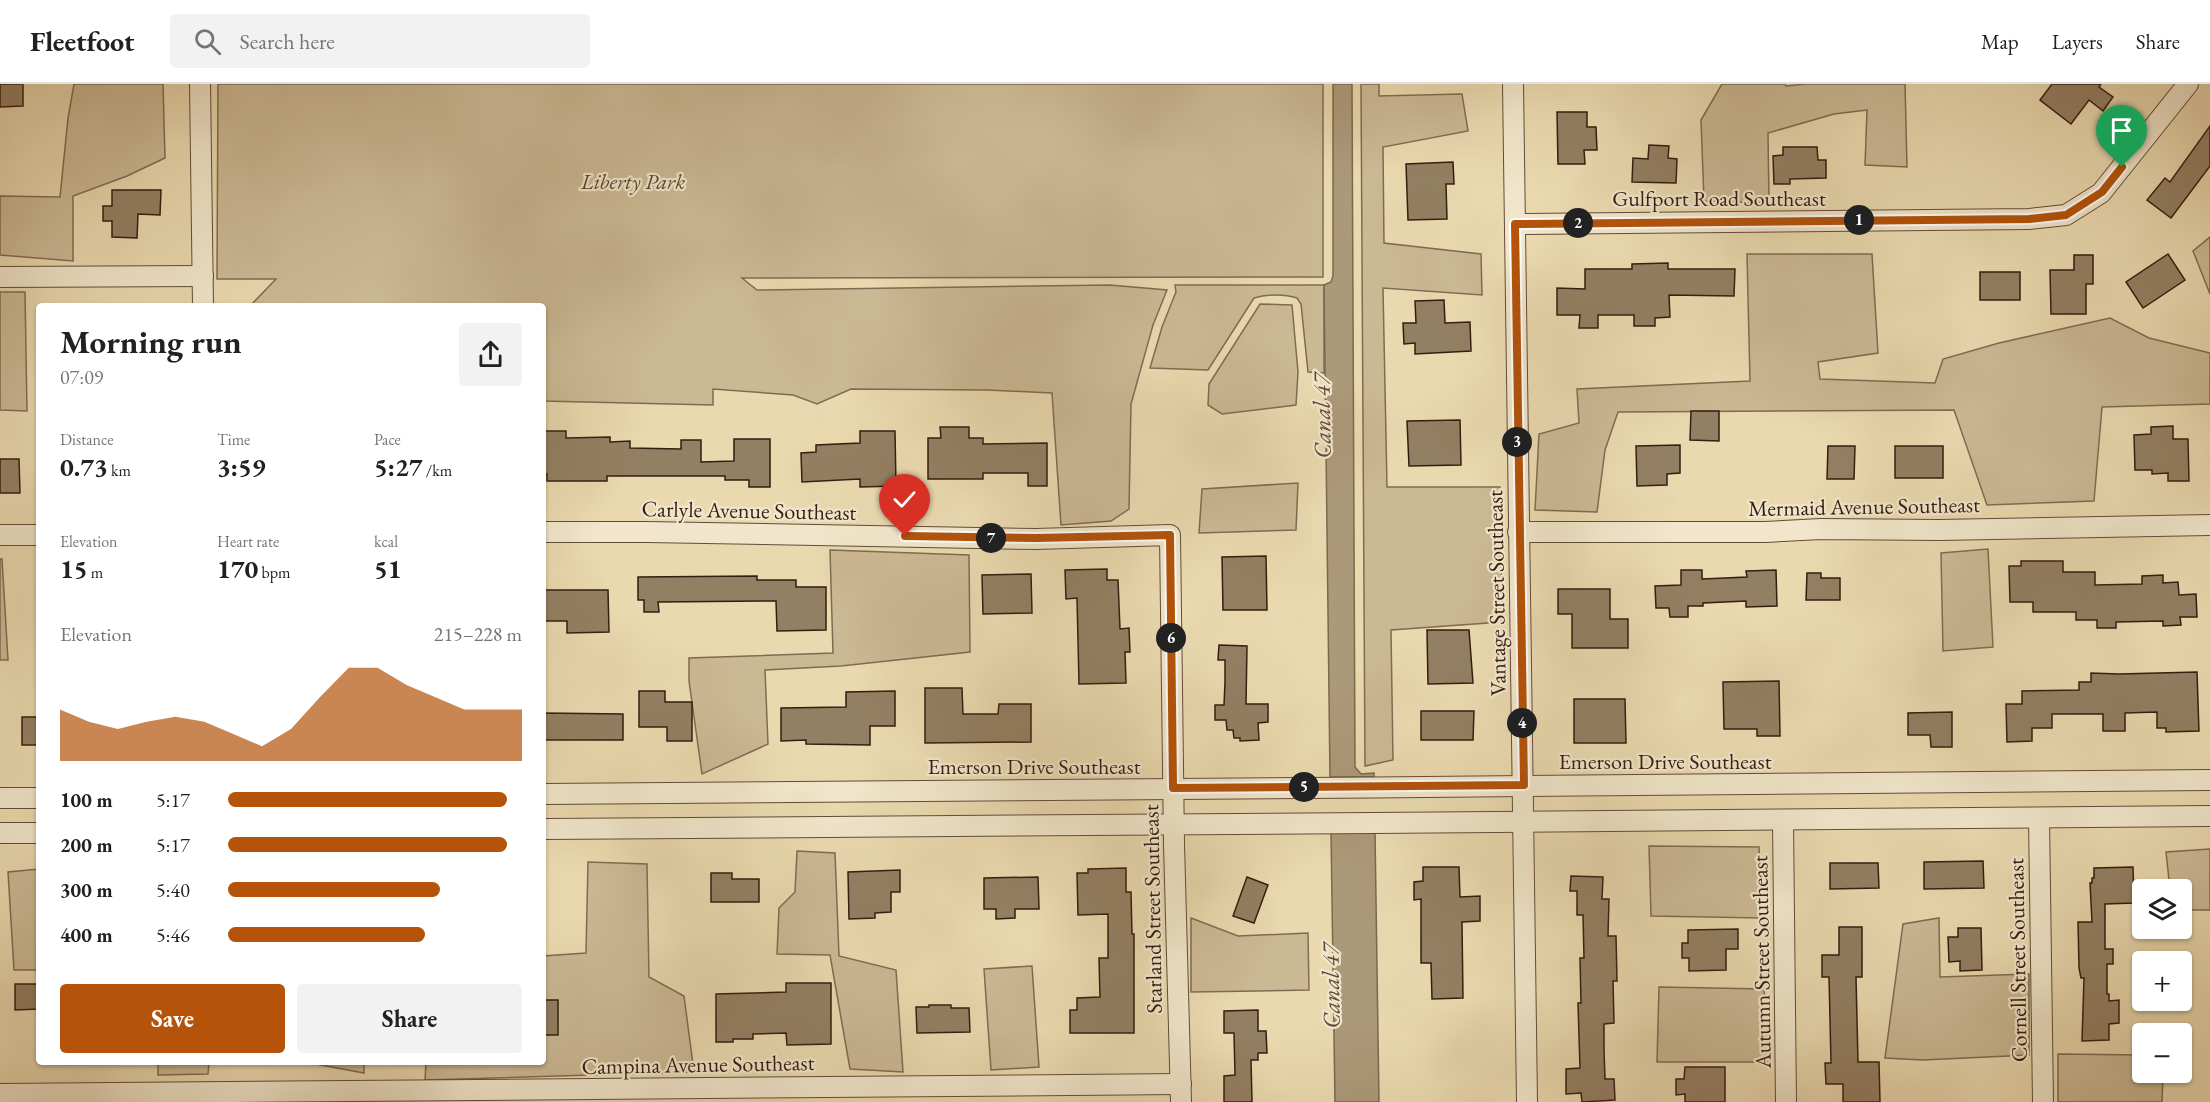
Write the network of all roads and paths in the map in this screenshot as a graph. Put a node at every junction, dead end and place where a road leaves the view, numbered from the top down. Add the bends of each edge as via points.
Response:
1 (200, 84) edge
2 (1513, 84) edge
3 (2188, 84) edge
4 (1515, 224) junction
5 (203, 276) junction
6 (0, 277) edge
7 (203, 303) edge
8 (2210, 525) edge
9 (546, 532) edge
10 (1518, 532) junction
11 (0, 535) edge
12 (36, 535) edge
13 (1170, 535) joint
14 (2210, 780) edge
15 (1524, 785) junction
16 (1173, 788) junction
17 (546, 794) edge
18 (0, 798) edge
19 (36, 798) edge
20 (2210, 816) edge
21 (2039, 818) junction
22 (1523, 821) junction
23 (1783, 821) junction
24 (1173, 824) junction
25 (546, 829) edge
26 (0, 833) edge
27 (36, 833) edge
28 (1181, 1093) edge
29 (0, 1094) edge
30 (1527, 1102) edge
31 (1786, 1102) edge
32 (2043, 1102) edge

1 - 5 street
2 - 4 street, Vantage Street Southeast
3 - 4 street, Gulfport Road Southeast via 2102,192 2066,215 2029,219
4 - 10 street, Vantage Street Southeast
5 - 6 street
5 - 7 street
8 - 10 street, Mermaid Avenue Southeast
9 - 13 street, Carlyle Avenue Southeast via 1036,538
10 - 15 street, Vantage Street Southeast
11 - 12 street
13 - 16 street, Starland Street Southeast
14 - 15 street, Emerson Drive Southeast
15 - 16 street, Emerson Drive Southeast
15 - 22 street, Vantage Street Southeast
16 - 17 street, Emerson Drive Southeast
16 - 24 street, Starland Street Southeast
18 - 19 street
20 - 21 street
21 - 23 street
21 - 32 street, Cornell Street Southeast
22 - 23 street
22 - 24 street
22 - 30 street, Vantage Street Southeast
23 - 31 street, Autumn Street Southeast
24 - 25 street
24 - 28 street, Starland Street Southeast
26 - 27 street
28 - 29 street, Campina Avenue Southeast

